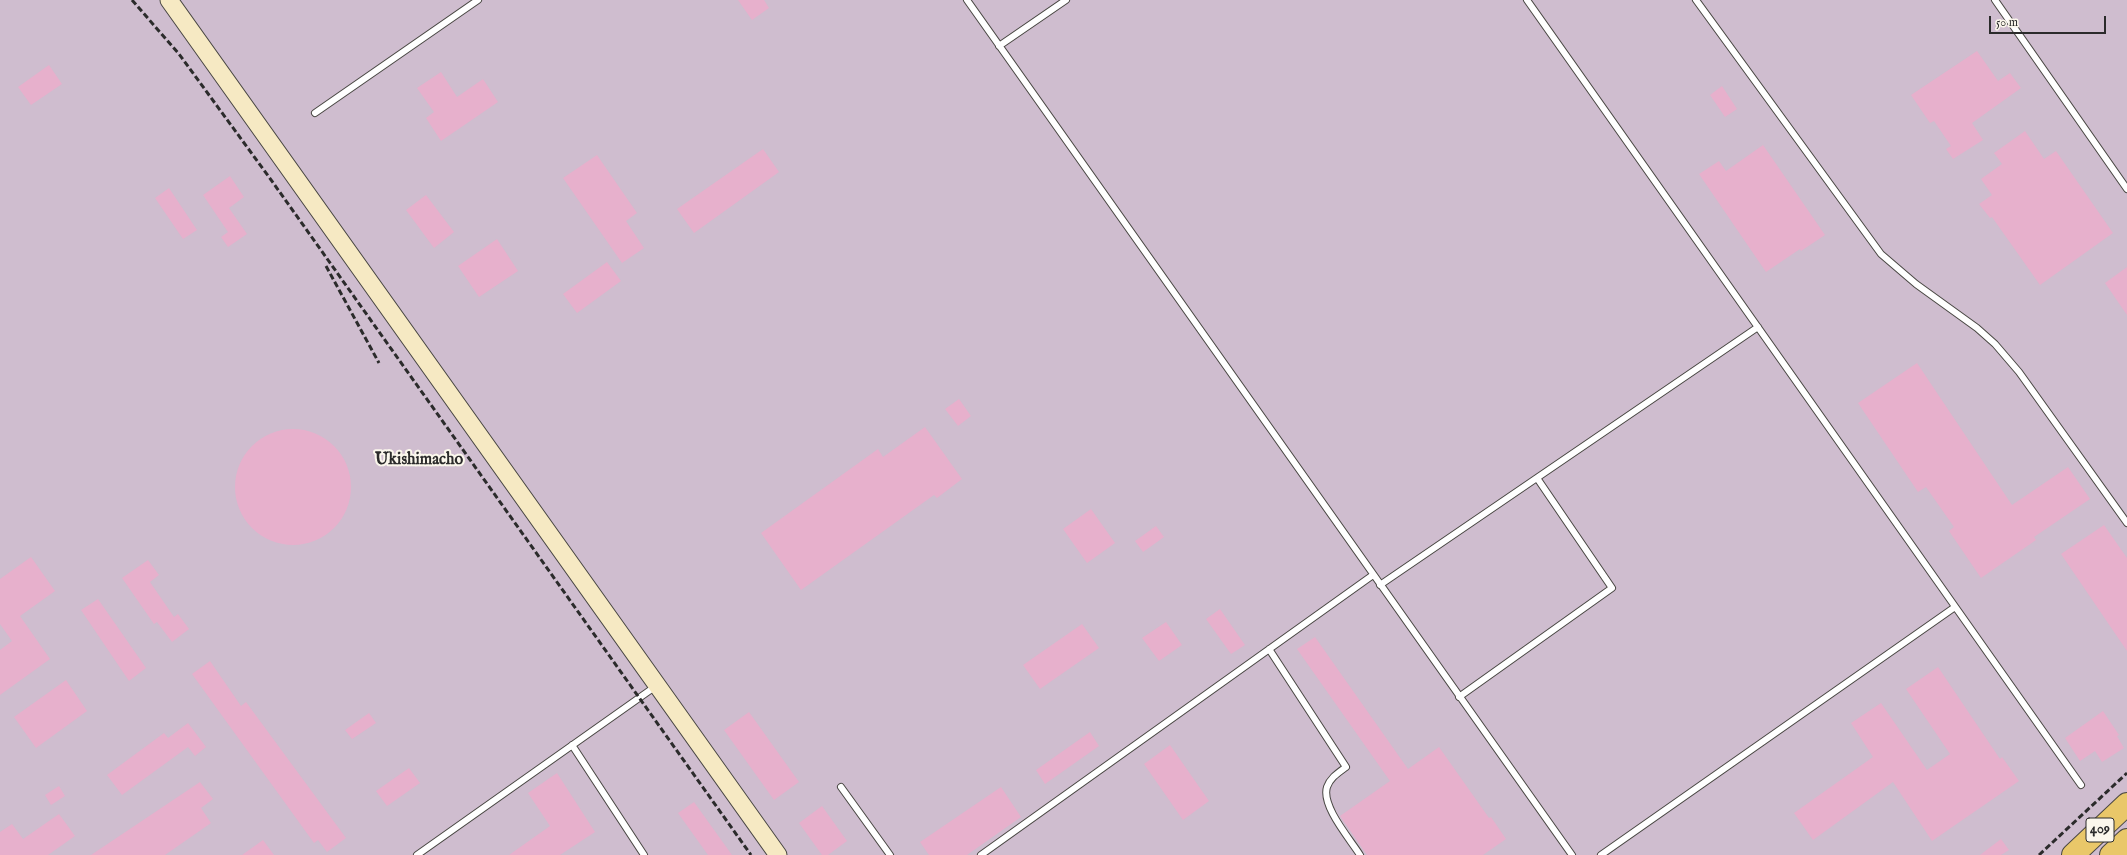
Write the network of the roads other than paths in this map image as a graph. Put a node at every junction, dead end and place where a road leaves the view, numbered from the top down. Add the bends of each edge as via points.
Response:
1 (169, 0) edge
2 (478, 0) edge
3 (967, 0) edge
4 (1066, 0) edge
5 (1526, 0) edge
6 (1696, 0) edge
7 (1996, 0) edge
8 (999, 46) junction
9 (315, 113) dead end
10 (2127, 188) edge
11 (1758, 327) junction
12 (1537, 478) junction
13 (2127, 523) edge
14 (1373, 575) junction
15 (1380, 585) junction
16 (1955, 607) junction
17 (1269, 649) junction
18 (657, 685) junction
19 (1459, 697) junction
20 (572, 745) junction
21 (2081, 785) dead end
22 (841, 787) dead end
23 (2127, 804) edge
24 (2127, 823) edge
25 (2127, 840) edge
26 (417, 855) edge
27 (644, 855) edge
28 (778, 855) edge
29 (890, 855) edge
30 (981, 855) edge
31 (1360, 855) edge
32 (1572, 855) edge
33 (1601, 855) edge
34 (2073, 855) edge
35 (2092, 855) edge
36 (2111, 855) edge

1 - 18 street
2 - 9 lane
3 - 8 lane
4 - 8 lane
5 - 11 lane
6 - 13 lane via 1881,254 1995,344 2023,378
7 - 10 lane
8 - 14 lane
11 - 12 lane
11 - 16 lane
12 - 15 lane
12 - 19 lane via 1612,588
14 - 15 lane
14 - 17 lane
15 - 19 lane
16 - 21 lane
16 - 33 lane
17 - 30 lane
17 - 31 lane via 1346,767 1333,777 1327,788 1327,799 1331,811
18 - 20 lane
18 - 28 street
19 - 32 lane
20 - 26 lane
20 - 27 lane
22 - 29 lane
23 - 34 highway, 409
24 - 35 highway
25 - 36 highway

